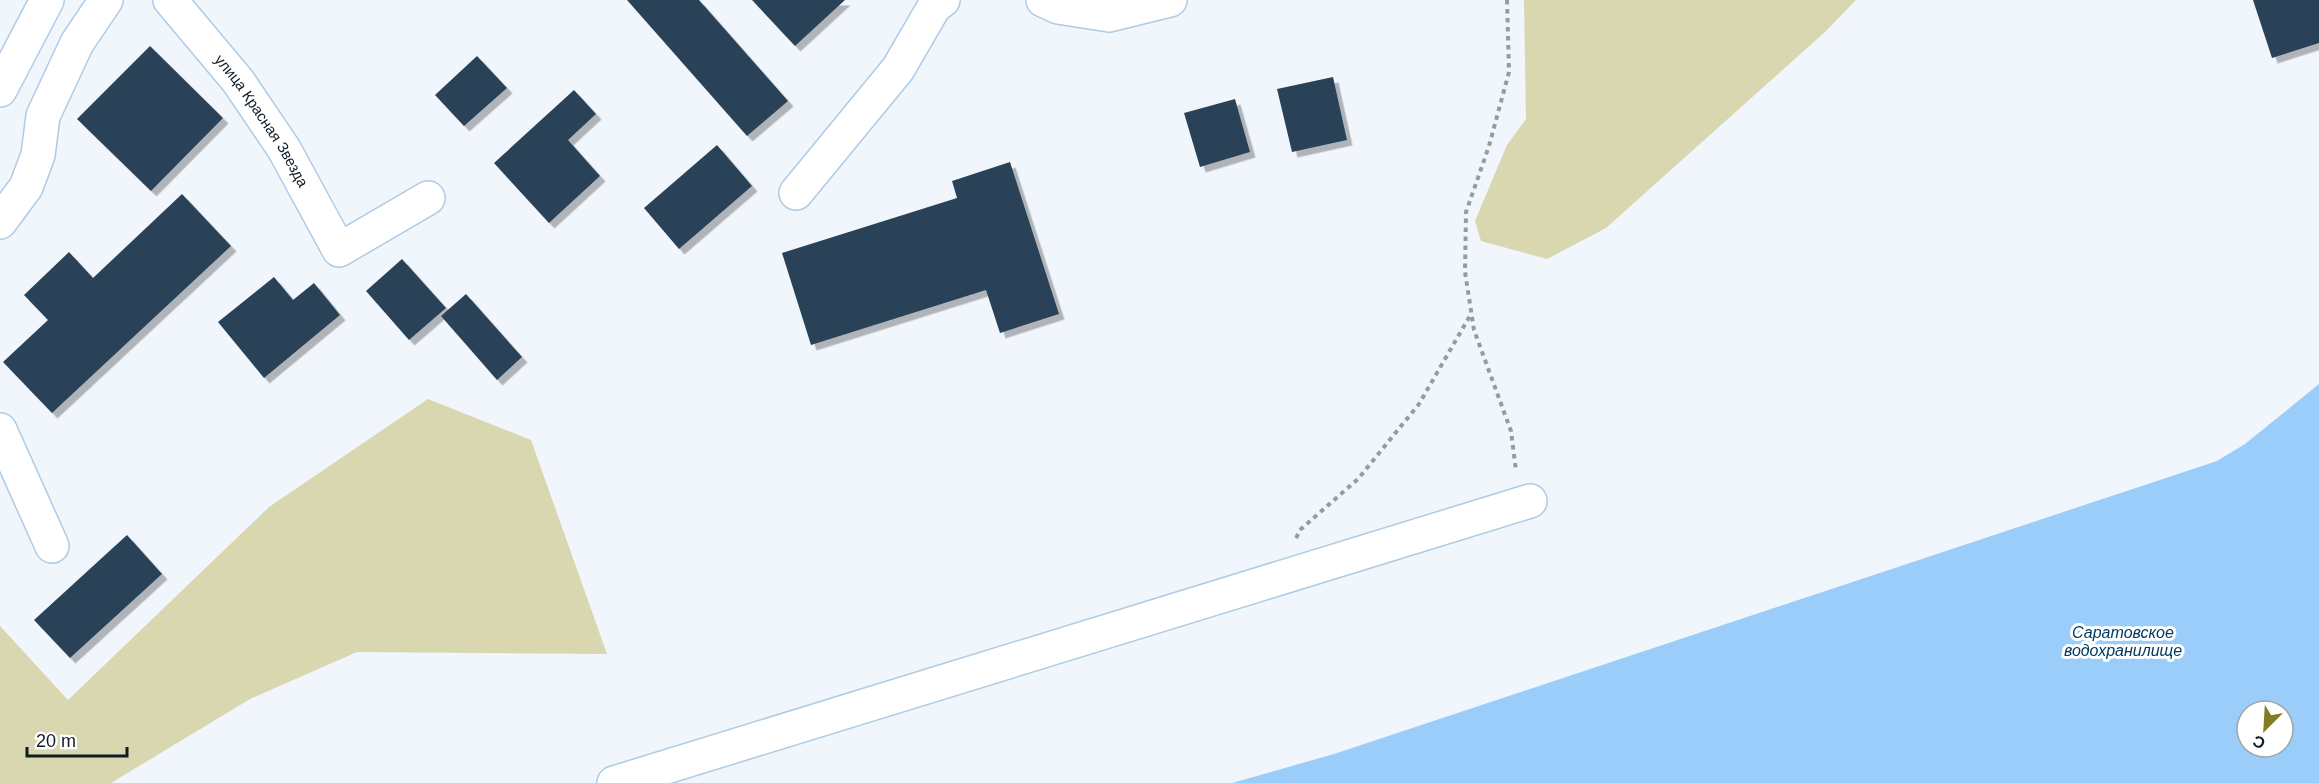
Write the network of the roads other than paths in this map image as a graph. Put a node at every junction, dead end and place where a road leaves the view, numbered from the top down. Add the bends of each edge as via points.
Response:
1 (47, 0) edge
2 (106, 0) edge
3 (170, 0) edge
4 (943, 0) edge
5 (1043, 0) edge
6 (1170, 0) edge
7 (0, 90) edge
8 (796, 193) dead end
9 (428, 198) dead end
10 (0, 222) edge
11 (0, 430) edge
12 (1525, 503) road end
13 (52, 546) dead end
14 (614, 783) edge

1 - 7 lane
2 - 10 lane via 76,43 43,116 38,155 26,187
3 - 9 lane, улица Красная Звезда via 238,81 284,149 339,250
4 - 8 lane via 934,7 898,69
5 - 6 lane via 1058,7 1109,15
11 - 13 lane
12 - 14 lane

